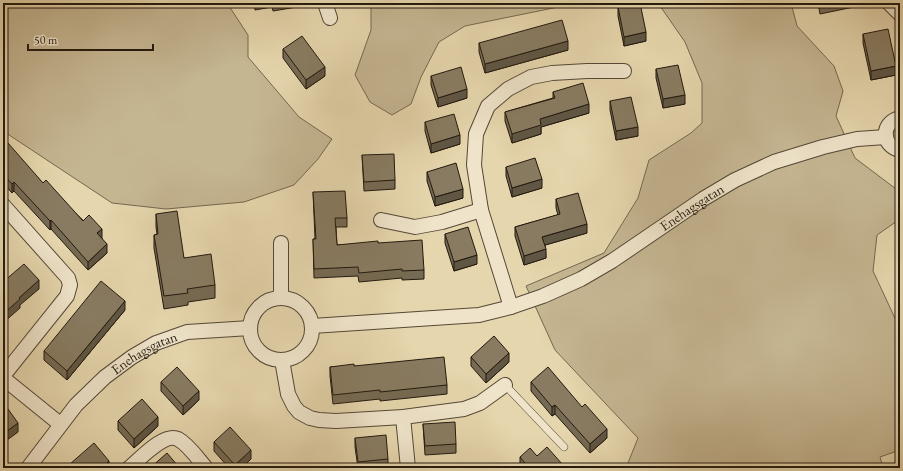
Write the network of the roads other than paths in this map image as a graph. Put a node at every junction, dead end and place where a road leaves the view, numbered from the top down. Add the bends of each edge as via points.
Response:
1 (325, 3) edge
2 (889, 3) edge
3 (900, 14) edge
4 (330, 18) dead end
5 (624, 71) dead end
6 (900, 118) edge
7 (886, 137) junction
8 (900, 150) edge
9 (3, 205) edge
10 (481, 210) junction
11 (381, 220) dead end
12 (281, 243) dead end
13 (282, 298) junction
14 (511, 307) junction
15 (312, 326) junction
16 (250, 328) junction
17 (282, 360) junction
18 (3, 376) edge
19 (506, 385) joint
20 (403, 417) junction
21 (60, 424) junction
22 (564, 447) dead end
23 (28, 468) edge
24 (129, 468) edge
25 (206, 468) edge
26 (408, 468) edge

1 - 4 street
2 - 3 street
5 - 10 street via 580,71 532,77 508,89 488,106 476,134 474,165
6 - 7 street via 888,125
7 - 8 street via 890,146
7 - 14 street, Enehagsgatan via 857,139 774,162 735,180 703,199 581,279
9 - 18 street via 68,278 70,285 67,296
10 - 11 street via 442,222 414,227
10 - 14 street
12 - 13 street
13 - 15 street via 302,306 309,315
13 - 16 street via 268,301 260,307 254,314
14 - 15 street, Enehagsgatan via 479,315
15 - 17 street via 311,337 303,352 293,358
16 - 17 street via 252,339 261,353
16 - 21 street, Enehagsgatan via 187,332 156,343 105,377
17 - 20 street via 288,394 299,412 310,418 336,421
18 - 21 street
19 - 20 street via 480,403 464,409
19 - 22 lane
20 - 26 street
21 - 23 street, Enehagsgatan
24 - 25 street via 160,441 176,438 185,444

